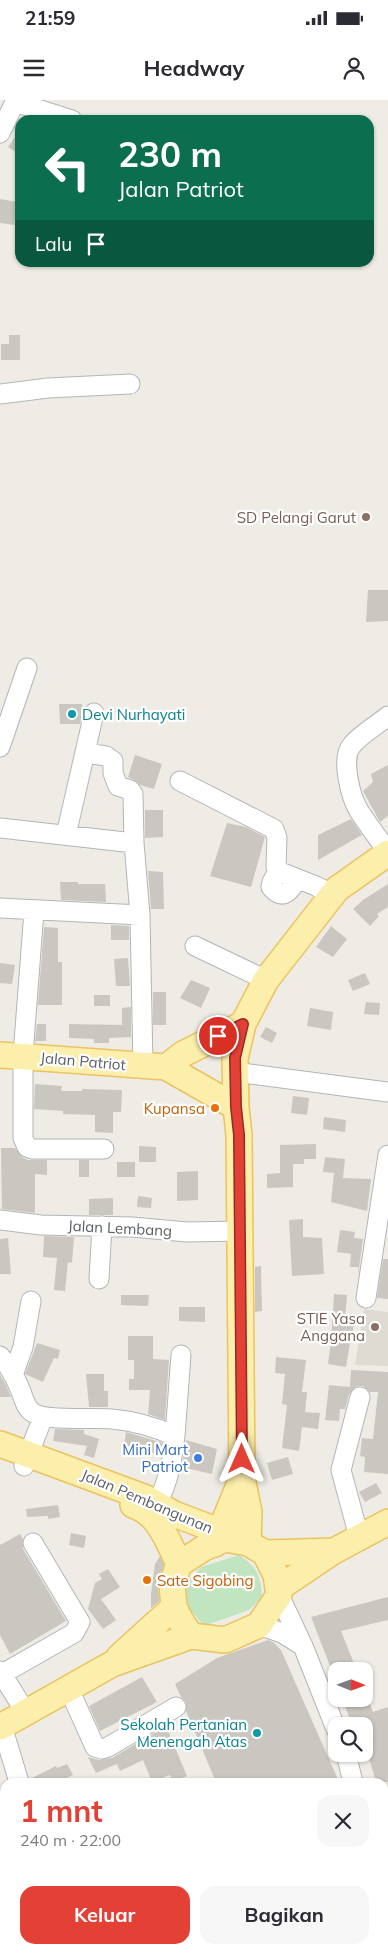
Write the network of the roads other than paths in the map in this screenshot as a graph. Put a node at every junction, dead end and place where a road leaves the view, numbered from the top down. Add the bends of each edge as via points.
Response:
1 (16, 101) edge
2 (57, 115) edge
3 (0, 133) edge
4 (130, 384) dead end
5 (0, 394) edge
6 (27, 668) dead end
7 (94, 713) dead end
8 (388, 716) edge
9 (0, 747) edge
10 (86, 753) junction
11 (180, 780) dead end
12 (0, 828) edge
13 (66, 835) junction
14 (134, 843) junction
15 (388, 852) edge
16 (333, 895) junction
17 (0, 908) edge
18 (34, 911) junction
19 (140, 915) junction
20 (195, 946) dead end
21 (266, 980) junction
22 (243, 1024) junction
23 (12, 1055) edge
24 (154, 1066) junction
25 (235, 1072) junction
26 (388, 1092) edge
27 (236, 1107) junction
28 (104, 1149) dead end
29 (388, 1154) edge
30 (0, 1220) edge
31 (102, 1226) junction
32 (241, 1231) junction
33 (382, 1241) edge
34 (99, 1279) dead end
35 (366, 1298) dead end
36 (31, 1301) dead end
37 (182, 1355) dead end
38 (0, 1356) edge
39 (13, 1375) junction
40 (360, 1397) dead end
41 (42, 1417) junction
42 (175, 1436) junction
43 (0, 1444) edge
44 (0, 1458) edge
45 (27, 1461) junction
46 (161, 1515) junction
47 (388, 1522) edge
48 (359, 1537) junction
49 (33, 1543) dead end
50 (237, 1543) junction
51 (334, 1551) junction
52 (179, 1564) junction
53 (279, 1591) junction
54 (174, 1607) junction
55 (259, 1625) junction
56 (192, 1636) junction
57 (303, 1646) junction
58 (112, 1664) junction
59 (1, 1672) edge
60 (66, 1691) junction
61 (176, 1707) dead end
62 (26, 1713) junction
63 (331, 1717) edge
64 (1, 1726) edge
65 (348, 1762) edge
66 (18, 1778) edge
67 (352, 1778) edge

1 - 2 street
1 - 3 street
4 - 5 street
6 - 9 street
7 - 10 street
8 - 15 street via 352,745 346,763 358,810
10 - 13 street
10 - 14 street via 110,757 118,786 133,794
11 - 16 street via 274,829 278,872 272,887 280,894 289,892 298,879
12 - 13 street
13 - 14 street
14 - 19 street
15 - 16 main road
16 - 21 main road
17 - 18 street
18 - 19 street
18 - 23 street
19 - 24 street
20 - 21 street
21 - 22 main road
22 - 24 main road
22 - 25 main road
23 - 24 main road, Jalan Patriot
23 - 28 street via 27,1147
24 - 27 main road, Jalan Patriot
25 - 26 street
25 - 27 main road
27 - 32 main road
29 - 33 street
30 - 31 street, Jalan Lembang via 41,1225
31 - 32 street, Jalan Lembang via 187,1232
31 - 34 street
32 - 50 main road via 242,1478 249,1512
33 - 35 street
36 - 39 street via 24,1347
37 - 42 street
38 - 39 street
39 - 41 street via 25,1402 33,1413
40 - 48 street via 341,1470
41 - 42 street via 112,1419 155,1427
41 - 45 street
42 - 46 street
43 - 45 main road, Jalan Pembangunan
44 - 45 main road, Jalan Pembangunan
45 - 46 main road, Jalan Pembangunan via 146,1498
46 - 50 main road, Jalan Pembangunan
46 - 52 main road, Jalan Pembangunan
47 - 48 main road
48 - 51 main road
49 - 59 street via 80,1626 74,1633
50 - 51 main road
50 - 52 main road via 204,1548
50 - 53 main road via 276,1575
51 - 53 main road
52 - 54 main road via 172,1585
53 - 55 main road
53 - 57 street
54 - 56 main road
54 - 58 main road
55 - 56 main road via 225,1640
55 - 57 street via 282,1633
56 - 58 main road
57 - 63 street
58 - 60 main road
59 - 62 street
60 - 61 street via 98,1749 108,1747
60 - 62 main road
62 - 64 main road
64 - 66 street
65 - 67 street

